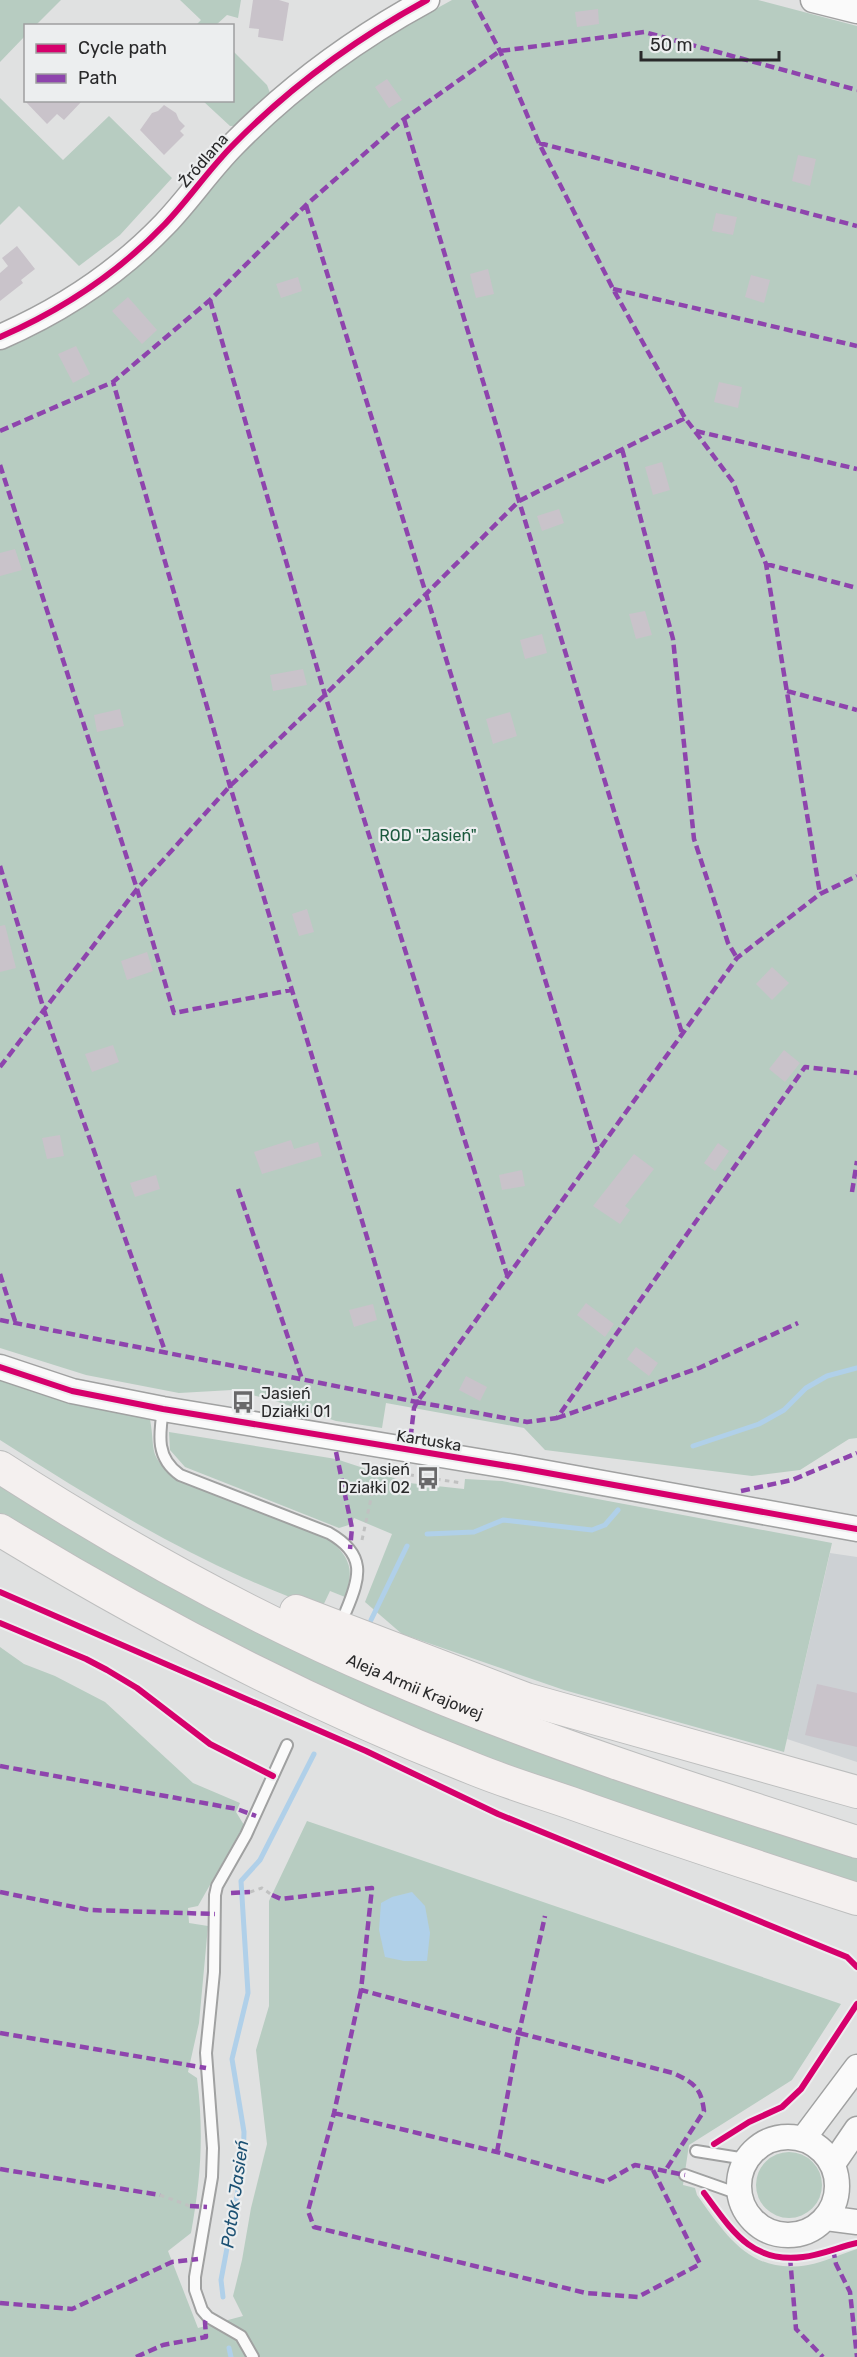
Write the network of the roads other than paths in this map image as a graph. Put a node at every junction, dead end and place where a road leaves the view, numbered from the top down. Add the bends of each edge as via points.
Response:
1 (427, 0) edge
2 (813, 0) edge
3 (857, 11) edge
4 (0, 337) edge
5 (0, 1367) edge
6 (163, 1409) junction
7 (0, 1467) edge
8 (63, 1506) junction
9 (0, 1530) edge
10 (857, 1530) edge
11 (346, 1611) dead end
12 (287, 1745) dead end
13 (857, 1792) edge
14 (857, 1842) edge
15 (857, 1899) edge
16 (857, 2067) edge
17 (857, 2129) edge
18 (803, 2139) junction
19 (696, 2151) dead end
20 (746, 2159) junction
21 (685, 2175) dead end
22 (842, 2180) edge
23 (739, 2194) junction
24 (826, 2218) junction
25 (857, 2222) edge
26 (252, 2357) edge

1 - 4 street, Źródlana via 366,37 286,95 233,145 165,224 92,288
2 - 3 street
5 - 6 street, Kartuska via 72,1391
6 - 10 street, Kartuska via 520,1468
6 - 11 lane via 160,1450 171,1469 329,1533 350,1549 358,1572 357,1587
7 - 8 main road, Aleja Armii Krajowej
8 - 13 main road via 284,1606 526,1699
8 - 14 main road, Aleja Armii Krajowej via 248,1609 381,1673 518,1728
9 - 15 main road via 204,1646 380,1730 487,1774
12 - 26 lane via 246,1835 217,1886 206,2053 212,2157 195,2290 202,2310 241,2336
16 - 18 street
17 - 22 street
18 - 20 street via 771,2140
18 - 22 street via 825,2153
19 - 20 lane
20 - 23 street
21 - 23 lane
22 - 24 street
23 - 24 street via 758,2225 774,2234 793,2235 811,2230
24 - 25 street

